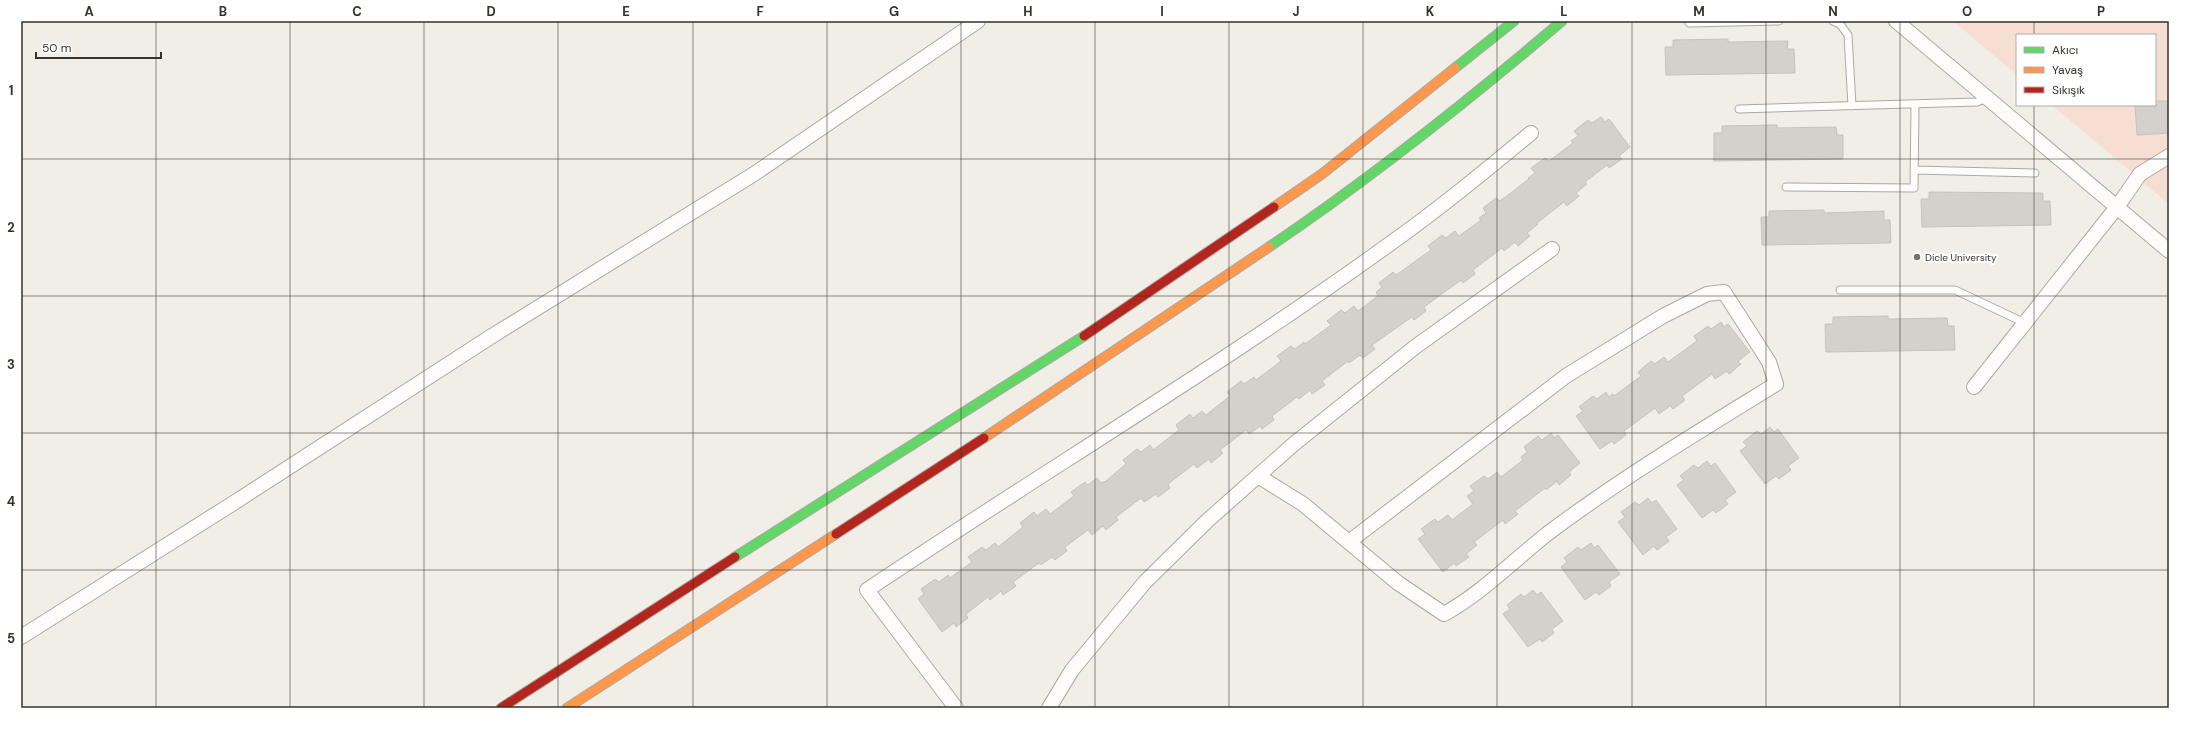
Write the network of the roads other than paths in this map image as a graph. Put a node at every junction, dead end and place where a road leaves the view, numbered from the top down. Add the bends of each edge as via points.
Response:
1 (978, 21) edge
2 (1514, 21) edge
3 (1562, 21) edge
4 (1779, 21) edge
5 (1832, 21) edge
6 (1896, 21) edge
7 (1689, 23) dead end
8 (1988, 98) junction
9 (1915, 104) junction
10 (1852, 106) junction
11 (1739, 109) dead end
12 (1531, 134) dead end
13 (2169, 156) edge
14 (1914, 170) junction
15 (2035, 173) dead end
16 (1786, 187) dead end
17 (2117, 207) junction
18 (1552, 249) dead end
19 (2169, 251) edge
20 (1840, 290) dead end
21 (2025, 323) junction
22 (1974, 388) dead end
23 (1258, 476) junction
24 (1350, 541) junction
25 (21, 637) edge
26 (501, 708) edge
27 (566, 708) edge
28 (956, 708) edge
29 (1049, 708) edge

1 - 25 street via 754,174 492,336
2 - 26 street via 1322,174 1094,329
3 - 27 street via 1497,76 1331,205 1043,400 717,613
4 - 7 lane
5 - 10 lane via 1840,24 1848,35
6 - 8 street
8 - 9 lane via 1977,102
8 - 17 street
9 - 10 lane
9 - 14 lane
10 - 11 lane
12 - 28 street via 1392,243 1293,312 867,590
13 - 17 street via 2140,174
14 - 15 lane
14 - 16 lane via 1914,188
17 - 19 street
17 - 21 street
18 - 23 street via 1416,347 1295,443
20 - 21 lane via 1955,290
21 - 22 street
23 - 24 street via 1304,504
23 - 29 street via 1207,521 1145,582 1072,670
24 - 24 street via 1398,583 1444,614 1463,603 1547,534 1642,467 1776,384 1769,362 1724,292 1708,294 1663,316 1566,376

